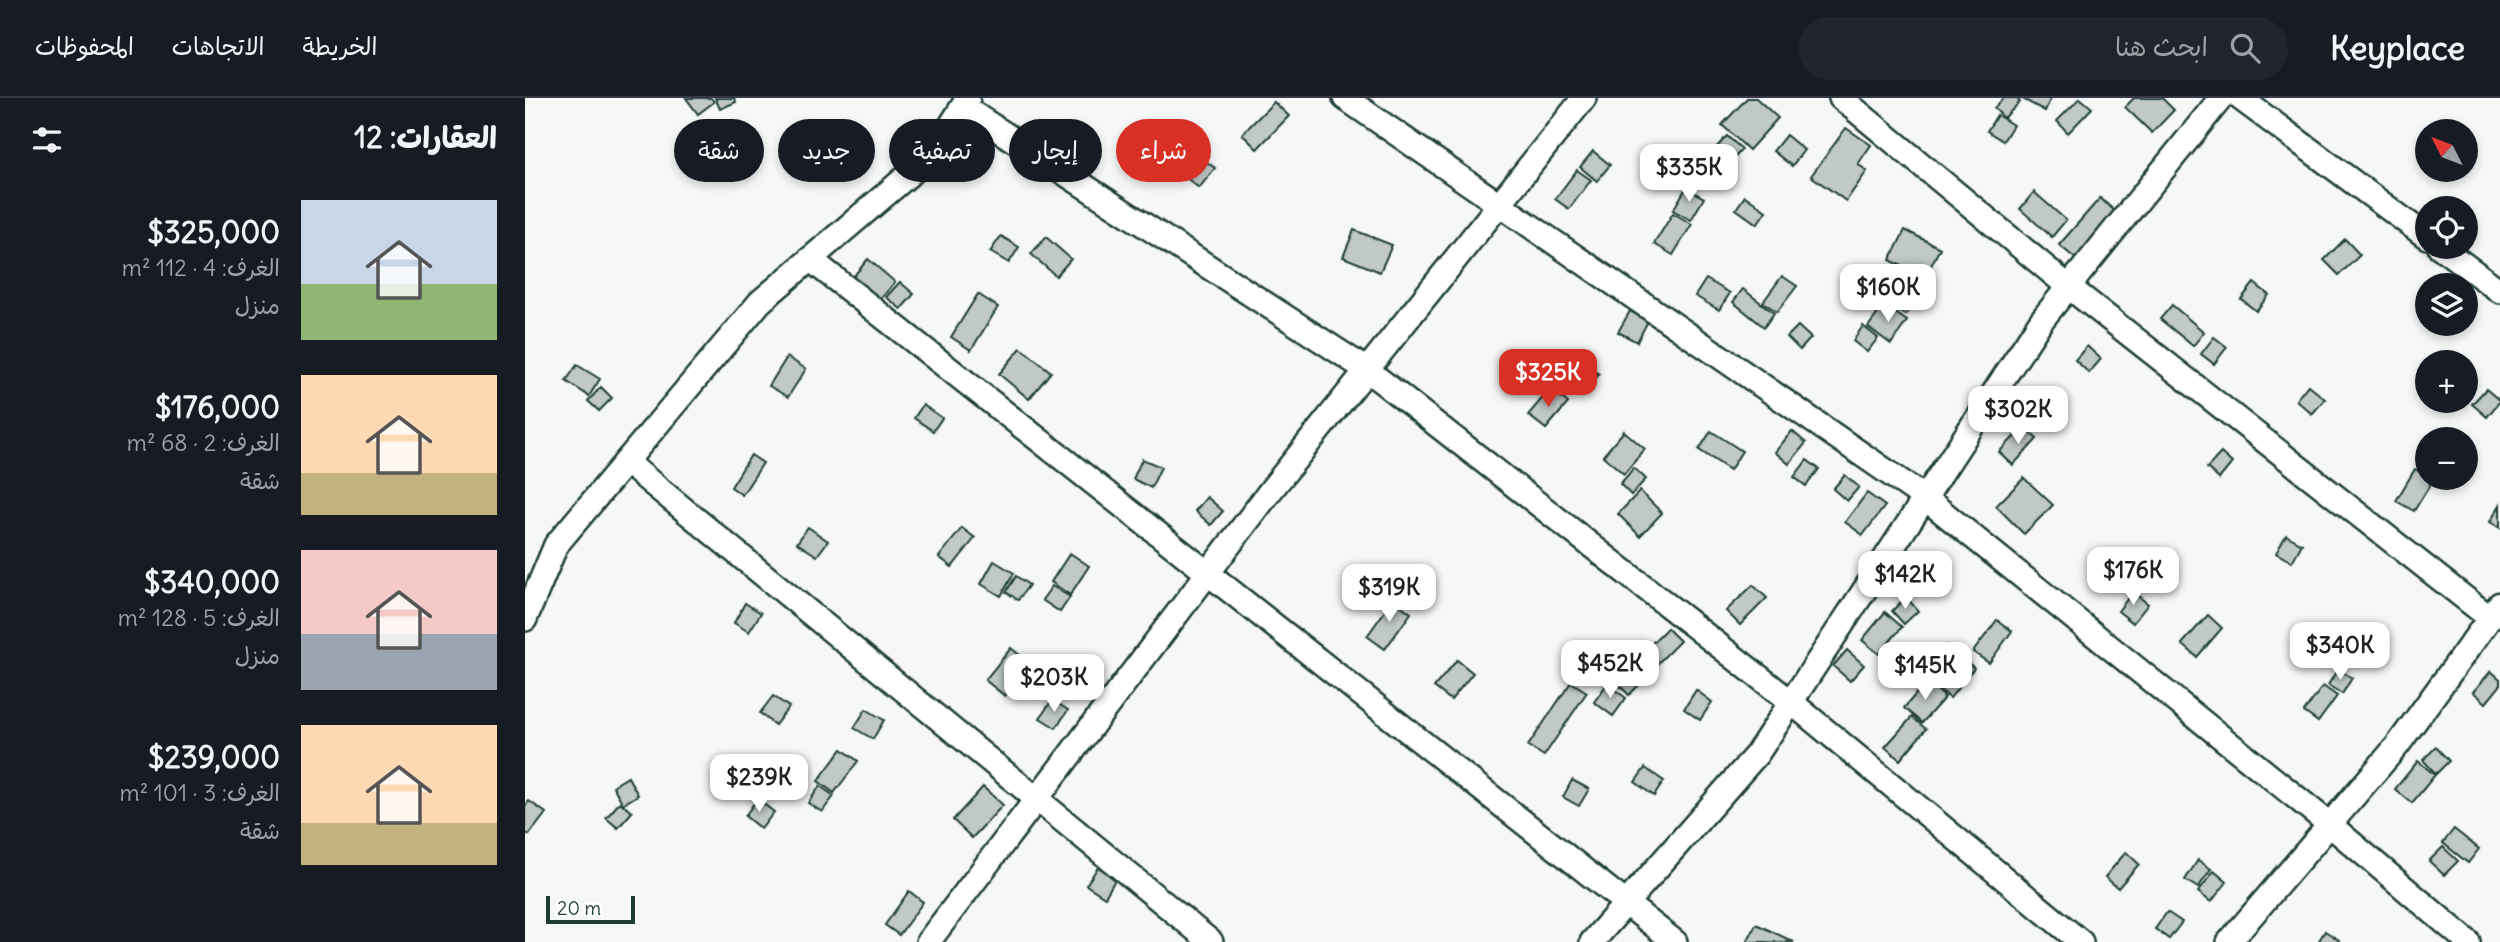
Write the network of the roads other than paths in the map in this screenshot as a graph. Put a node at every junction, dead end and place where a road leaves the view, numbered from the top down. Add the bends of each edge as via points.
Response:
1 (1345, 98) edge
2 (1584, 98) edge
3 (1841, 98) edge
4 (2221, 98) edge
5 (2240, 98) edge
6 (966, 103) edge
7 (1498, 206) junction
8 (2415, 228) edge
9 (810, 259) junction
10 (2456, 259) edge
11 (2069, 286) junction
12 (2500, 291) edge
13 (1367, 370) junction
14 (626, 462) junction
15 (1925, 498) junction
16 (1208, 574) junction
17 (2495, 611) edge
18 (525, 619) edge
19 (1791, 702) junction
20 (1038, 798) junction
21 (2329, 824) junction
22 (1626, 902) junction
23 (928, 942) edge
24 (1211, 942) edge
25 (1591, 942) edge
26 (1675, 942) edge
27 (2081, 942) edge
28 (2229, 942) edge
29 (2468, 942) edge

1 - 7 street
2 - 7 street
3 - 11 street
4 - 11 street
5 - 8 street
6 - 9 street via 933,154
6 - 13 street
7 - 13 street
7 - 15 street
9 - 14 street via 760,302
9 - 16 street
10 - 12 street
11 - 15 street
11 - 17 street
13 - 16 street
13 - 19 street
14 - 18 street via 556,545
14 - 20 street
15 - 19 street
15 - 21 street
16 - 20 street
16 - 22 street
17 - 21 street via 2397,746
19 - 22 street via 1757,754
19 - 27 street
20 - 23 street
20 - 24 street
21 - 28 street
21 - 29 street
22 - 25 street
22 - 26 street

